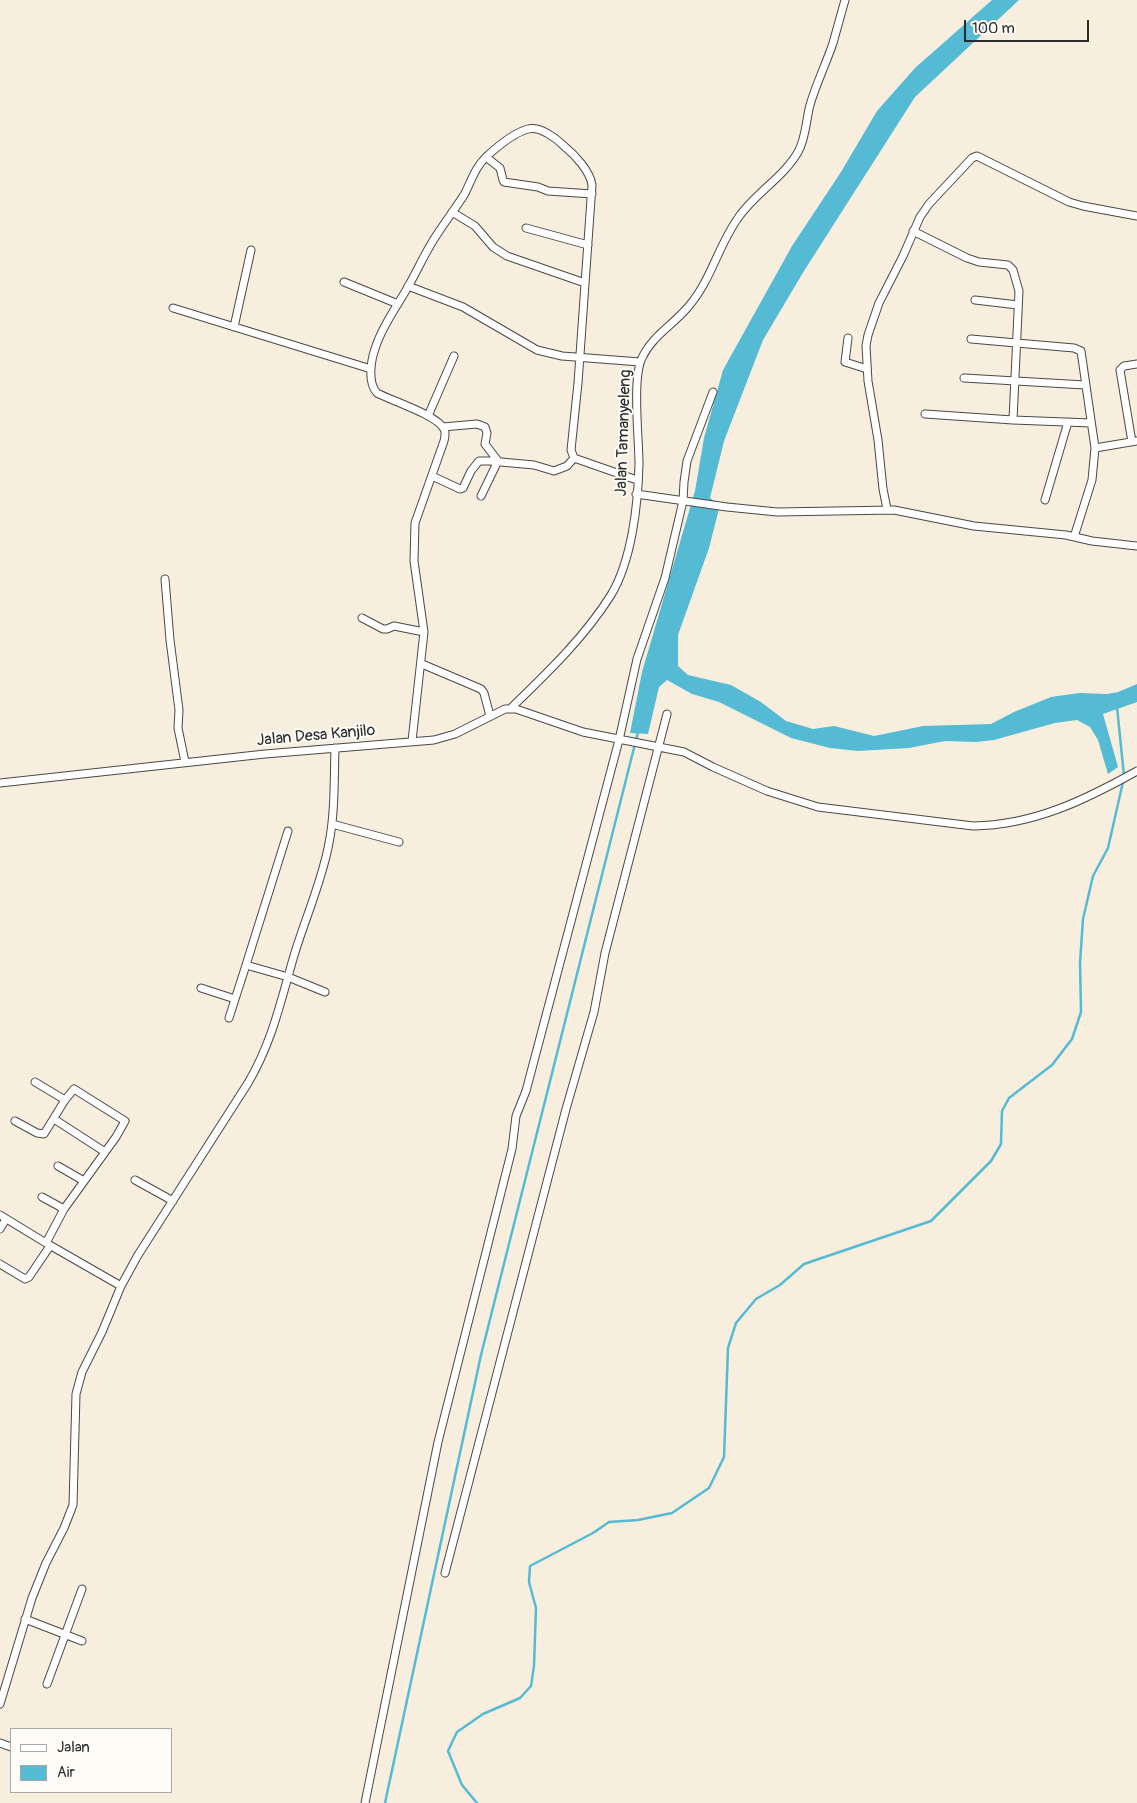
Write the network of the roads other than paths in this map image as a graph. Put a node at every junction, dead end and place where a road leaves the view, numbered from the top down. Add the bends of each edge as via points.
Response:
1 (845, 0) edge
2 (486, 157) junction
3 (592, 194) junction
4 (452, 212) junction
5 (1137, 216) edge
6 (526, 228) dead end
7 (913, 231) junction
8 (588, 245) junction
9 (251, 250) dead end
10 (344, 282) dead end
11 (585, 283) junction
12 (408, 286) junction
13 (975, 300) dead end
14 (398, 304) junction
15 (1018, 305) junction
16 (173, 308) dead end
17 (234, 327) junction
18 (848, 338) dead end
19 (970, 339) dead end
20 (1016, 342) junction
21 (454, 356) dead end
22 (580, 358) junction
23 (640, 362) junction
24 (1137, 364) edge
25 (371, 369) junction
26 (867, 369) junction
27 (964, 378) dead end
28 (1015, 381) junction
29 (1085, 385) junction
30 (713, 392) dead end
31 (925, 414) dead end
32 (428, 416) junction
33 (1013, 420) junction
34 (1068, 422) junction
35 (1091, 423) junction
36 (442, 427) junction
37 (1134, 441) edge
38 (1094, 448) junction
39 (574, 458) junction
40 (498, 461) junction
41 (432, 476) junction
42 (638, 480) junction
43 (636, 494) junction
44 (481, 496) dead end
45 (1045, 500) dead end
46 (686, 501) junction
47 (887, 509) junction
48 (1074, 537) junction
49 (1137, 546) edge
50 (165, 579) dead end
51 (362, 618) dead end
52 (424, 632) junction
53 (422, 664) junction
54 (511, 708) junction
55 (667, 714) dead end
56 (490, 716) junction
57 (412, 741) junction
58 (622, 741) junction
59 (656, 746) junction
60 (335, 748) junction
61 (184, 762) junction
62 (1137, 771) edge
63 (0, 783) edge
64 (332, 824) junction
65 (288, 831) dead end
66 (398, 842) dead end
67 (246, 964) junction
68 (288, 976) junction
69 (201, 988) dead end
70 (325, 992) dead end
71 (235, 999) junction
72 (229, 1018) dead end
73 (34, 1082) dead end
74 (65, 1100) junction
75 (54, 1119) junction
76 (15, 1121) dead end
77 (106, 1152) junction
78 (58, 1166) dead end
79 (135, 1180) dead end
80 (84, 1181) junction
81 (42, 1197) dead end
82 (173, 1202) junction
83 (64, 1209) junction
84 (3, 1217) edge
85 (0, 1229) edge
86 (48, 1244) junction
87 (0, 1264) edge
88 (121, 1286) junction
89 (445, 1573) dead end
90 (82, 1589) dead end
91 (25, 1618) junction
92 (65, 1634) junction
93 (82, 1641) dead end
94 (46, 1684) dead end
95 (0, 1704) edge
96 (364, 1803) edge

1 - 23 street, Jalan Tamanyeleng via 812,99 799,150 739,216 697,295 688,308 660,332
2 - 3 street via 500,168 504,182 548,191
2 - 3 street via 519,133 528,129 540,130 558,140 584,169 590,178
2 - 4 street
3 - 8 street
4 - 11 street via 474,226 493,248
4 - 12 street
5 - 7 street via 1069,202 977,156 929,204
6 - 8 street
7 - 15 street via 972,260 1010,266 1017,280
7 - 26 street via 870,328 866,346
8 - 11 street
9 - 17 street
10 - 14 street
11 - 22 street
12 - 14 street
12 - 22 street via 471,311 537,350
13 - 15 street
14 - 25 street via 378,339
15 - 20 street
16 - 17 street
17 - 25 street
18 - 26 street via 845,362
19 - 20 street
20 - 28 street
20 - 29 street via 1080,350
21 - 32 street
22 - 23 street
22 - 39 street via 571,450
23 - 42 street, Jalan Tamanyeleng via 637,390
24 - 37 street via 1124,366 1120,373
25 - 32 street via 372,384 377,393
26 - 47 street
27 - 28 street
28 - 29 street
28 - 33 street
29 - 35 street
30 - 46 street via 687,461
31 - 33 street
32 - 36 street
33 - 34 street
34 - 35 street
34 - 45 street
35 - 38 street
36 - 40 street via 478,424 485,428 485,444
36 - 41 street via 444,441
37 - 38 street
38 - 48 street via 1092,480
39 - 40 street via 567,466 554,470
39 - 42 street
40 - 41 street via 477,462 460,489
40 - 44 street
41 - 52 street via 414,534 414,561
42 - 43 street, Jalan Tamanyeleng
43 - 46 street
43 - 54 street, Jalan Tamanyeleng via 630,541 611,594 553,668
46 - 47 street via 777,512
46 - 58 street via 663,586 637,659
47 - 48 street via 974,526
48 - 49 street
50 - 61 street
51 - 52 street via 382,628 394,626
52 - 53 street
53 - 56 street via 483,691
53 - 57 street
54 - 56 street, Jalan Desa Kanjilo
54 - 58 street
55 - 59 street
56 - 57 street, Jalan Desa Kanjilo via 448,737
57 - 60 street, Jalan Desa Kanjilo
58 - 59 street
58 - 96 street via 529,1082 516,1116 512,1149 445,1414
59 - 62 street via 684,752 767,791 818,806 973,826 988,826 1047,813 1073,804
59 - 89 street via 594,1012
60 - 61 street, Jalan Desa Kanjilo
60 - 64 street
61 - 63 street, Jalan Desa Kanjilo
64 - 66 street
64 - 68 street via 325,861
65 - 67 street
67 - 68 street
67 - 71 street
68 - 70 street
68 - 82 street via 259,1064
69 - 71 street
71 - 72 street
73 - 74 street
74 - 75 street
74 - 77 street via 75,1090 124,1120 125,1124
75 - 76 street via 43,1134
75 - 77 street
77 - 80 street
78 - 80 street
79 - 82 street
80 - 83 street
81 - 83 street
82 - 88 street
83 - 86 street
84 - 85 street
84 - 86 street
86 - 87 street via 25,1280
86 - 88 street
88 - 91 street via 79,1379 73,1505
90 - 92 street
91 - 92 street
91 - 95 street
92 - 93 street
92 - 94 street

